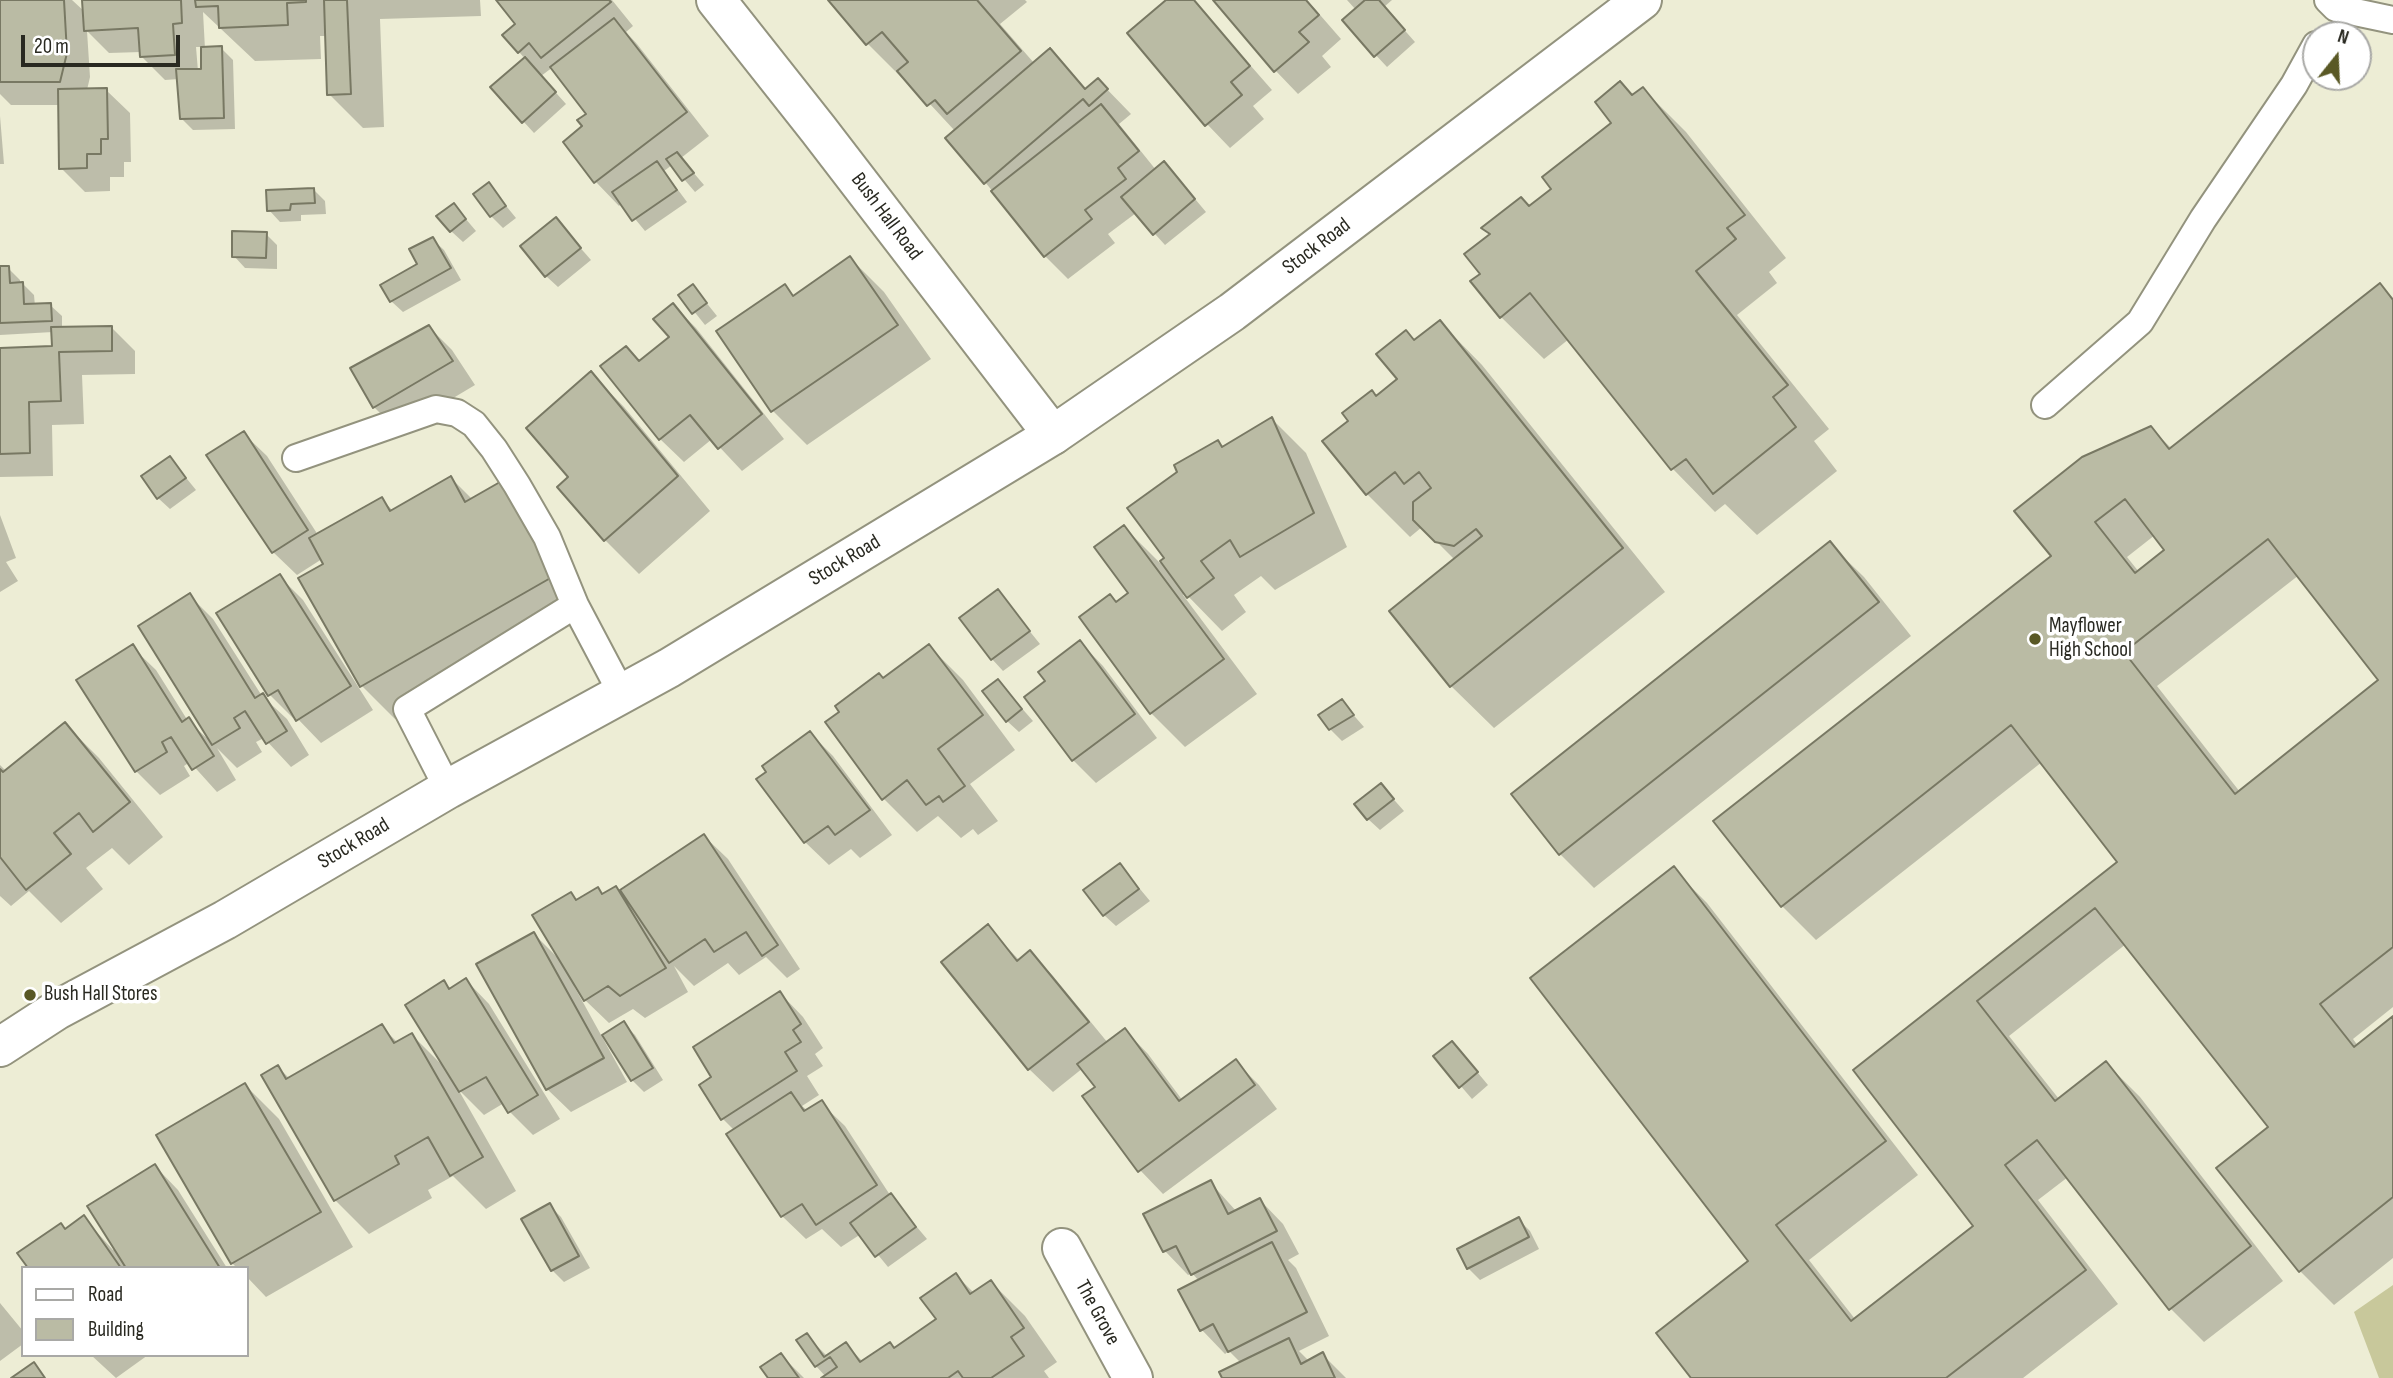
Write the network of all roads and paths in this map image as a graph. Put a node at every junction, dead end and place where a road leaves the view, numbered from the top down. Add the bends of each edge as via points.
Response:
1 (716, 0) edge
2 (1642, 0) edge
3 (2332, 4) edge
4 (2393, 20) edge
5 (2326, 21) edge
6 (2302, 70) edge
7 (2045, 405) dead end
8 (1053, 435) junction
9 (296, 458) dead end
10 (575, 605) junction
11 (622, 694) junction
12 (448, 789) junction
13 (0, 1047) edge
14 (1062, 1248) dead end
15 (1133, 1378) edge

1 - 8 main road, Bush Hall Road
2 - 8 main road, Stock Road via 1232,312
3 - 4 lane
3 - 5 lane
6 - 7 lane via 2140,322
8 - 11 main road, Stock Road
9 - 10 lane via 436,410 457,413 474,424 517,485 547,537
10 - 11 lane
10 - 12 lane via 407,709
11 - 12 main road, Stock Road
12 - 13 main road, Stock Road via 225,920 57,1010
14 - 15 main road, The Grove

